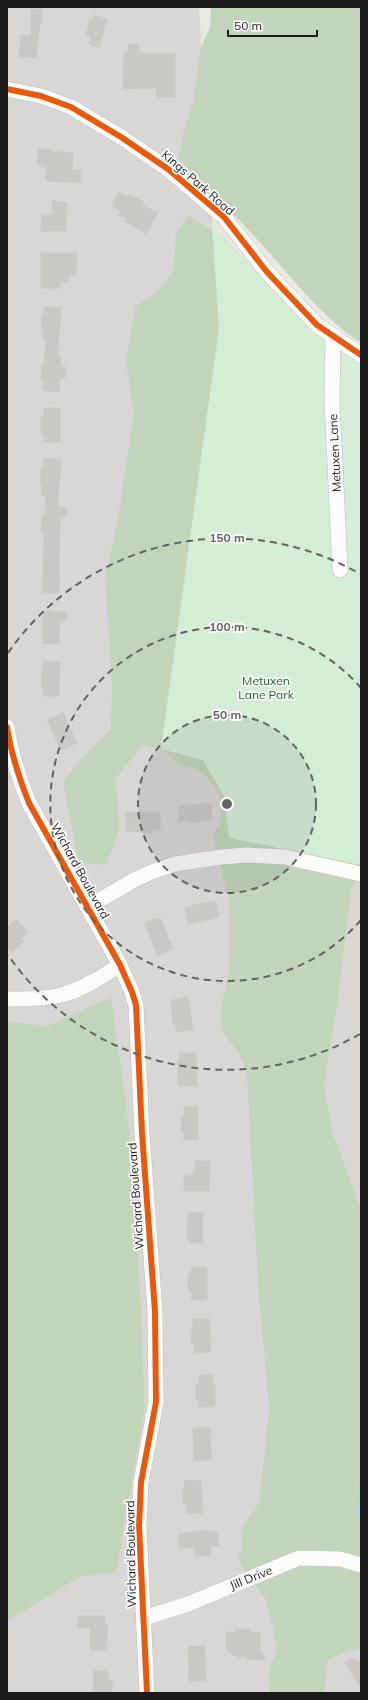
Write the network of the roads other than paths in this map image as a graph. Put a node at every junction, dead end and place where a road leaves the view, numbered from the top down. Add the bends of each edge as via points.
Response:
1 (7, 89) edge
2 (333, 336) junction
3 (361, 355) edge
4 (340, 570) dead end
5 (7, 727) edge
6 (361, 874) edge
7 (88, 908) junction
8 (120, 965) junction
9 (7, 999) edge
10 (361, 1565) edge
11 (144, 1618) junction
12 (148, 1693) edge

1 - 2 street, Kings Park Road via 41,96 71,107 168,168 224,217 267,272 317,325
2 - 3 street, Kings Park Road
2 - 4 street, Metuxen Lane via 332,401
5 - 7 street, Wichard Boulevard via 19,777 30,802
6 - 7 street via 285,857 221,857 175,864 154,871
7 - 8 street, Wichard Boulevard
8 - 9 street via 95,982 72,992 56,996
8 - 11 street, Wichard Boulevard via 136,1005 155,1312 156,1402 141,1482 139,1526
10 - 11 street, Jill Drive via 340,1559 299,1558 188,1604
11 - 12 street, Wichard Boulevard

